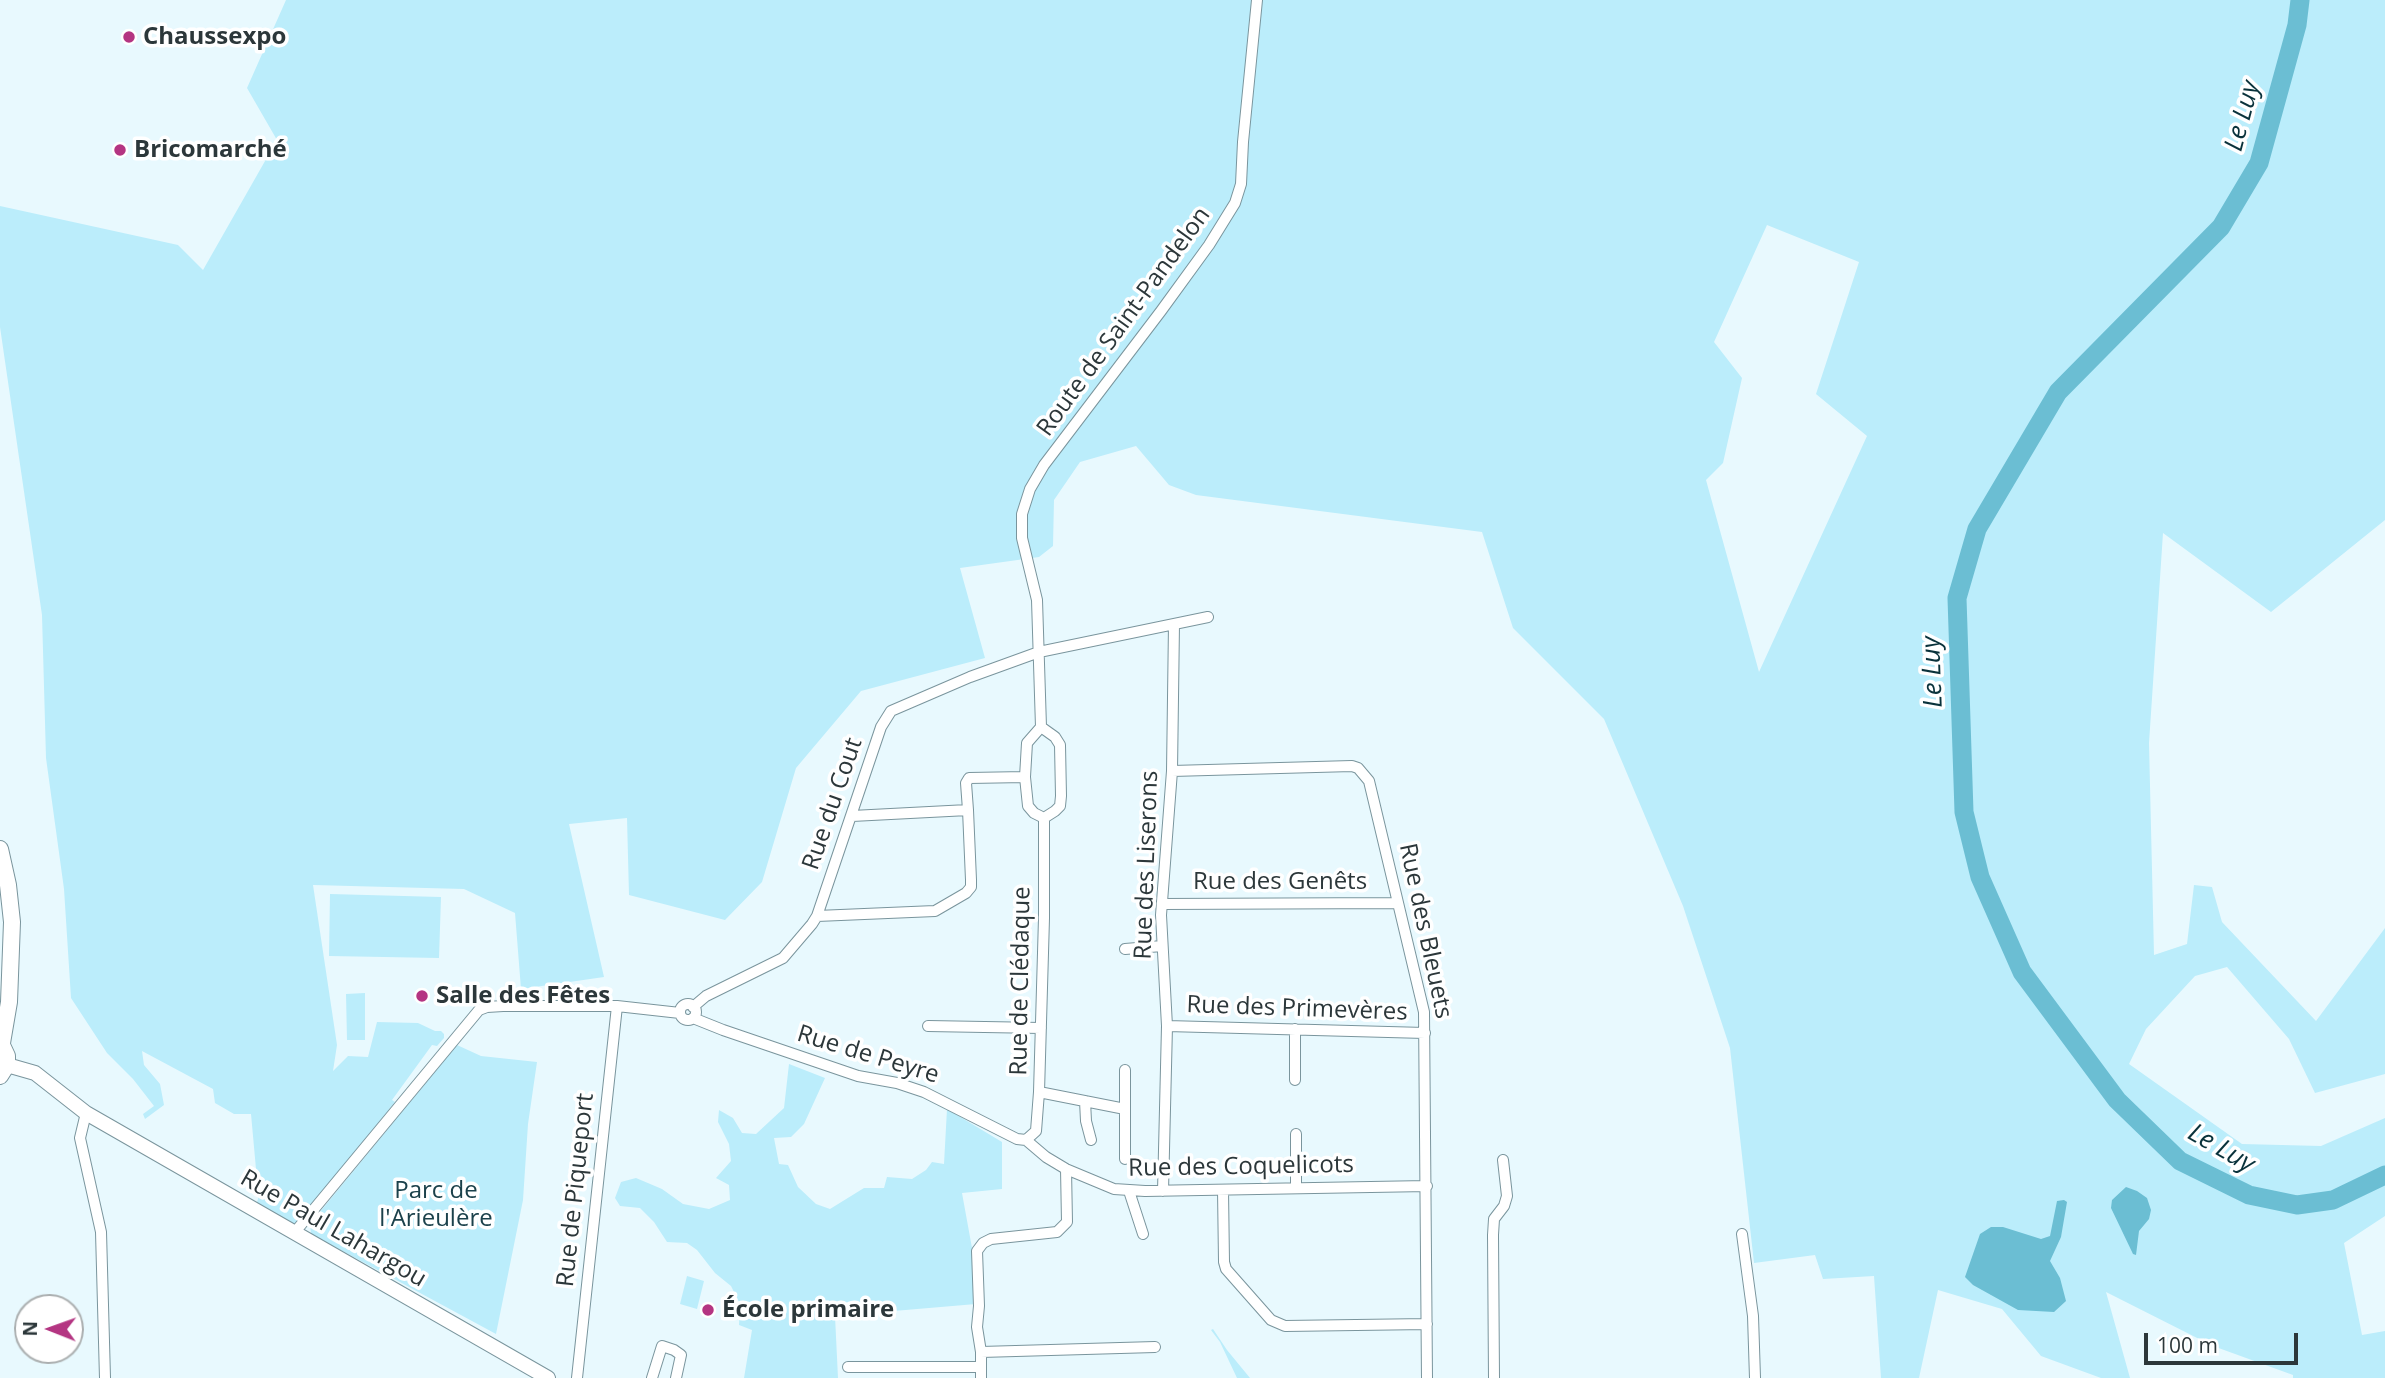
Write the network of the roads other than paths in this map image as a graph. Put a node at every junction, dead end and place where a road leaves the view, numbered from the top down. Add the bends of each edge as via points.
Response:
1 (1257, 5) edge
2 (1208, 617) dead end
3 (1174, 624) junction
4 (1040, 652) junction
5 (1041, 727) junction
6 (1172, 771) junction
7 (1026, 777) junction
8 (968, 810) junction
9 (852, 816) junction
10 (1044, 818) junction
11 (0, 849) edge
12 (1398, 903) junction
13 (1162, 904) junction
14 (817, 916) junction
15 (1162, 946) junction
16 (1125, 949) dead end
17 (10, 981) junction
18 (617, 1006) junction
19 (0, 1012) edge
20 (693, 1012) junction
21 (928, 1026) dead end
22 (1167, 1026) junction
23 (1041, 1028) junction
24 (1295, 1030) junction
25 (1425, 1033) junction
26 (1, 1042) edge
27 (3, 1070) edge
28 (1125, 1070) dead end
29 (1295, 1080) dead end
30 (1039, 1092) junction
31 (1085, 1101) junction
32 (1125, 1109) junction
33 (91, 1116) junction
34 (1296, 1134) dead end
35 (1026, 1140) junction
36 (1091, 1140) dead end
37 (1125, 1159) dead end
38 (1503, 1160) dead end
39 (1066, 1169) junction
40 (1427, 1186) junction
41 (1296, 1188) junction
42 (1223, 1190) junction
43 (1129, 1191) junction
44 (1163, 1191) junction
45 (295, 1232) junction
46 (1143, 1234) dead end
47 (1742, 1234) dead end
48 (1427, 1324) junction
49 (1155, 1347) dead end
50 (981, 1352) junction
51 (848, 1367) dead end
52 (981, 1372) edge
53 (105, 1378) edge
54 (548, 1378) edge
55 (577, 1378) edge
56 (652, 1378) edge
57 (676, 1378) edge
58 (1427, 1378) edge
59 (1494, 1378) edge
60 (1755, 1378) edge

1 - 4 street, Route de Saint-Pandelon via 1241,184 1235,203 1161,311 1044,465 1027,497 1021,530 1037,600
2 - 3 street, Rue du Cout
3 - 4 street, Rue du Cout
3 - 6 street, Rue des Liserons
4 - 5 street
4 - 9 street, Rue du Cout via 891,711 881,727
5 - 7 street via 1027,743
5 - 10 street via 1060,746 1062,796 1060,806
6 - 12 street, Rue des Bleuets via 1358,768 1369,781
6 - 13 street, Rue des Liserons
7 - 8 street via 969,778
7 - 10 street via 1028,806
8 - 9 street
8 - 14 street via 971,887 966,893 935,911
9 - 14 street, Rue du Cout
10 - 23 street, Rue de Clédaque
11 - 17 main road via 12,922
12 - 13 street, Rue des Genêts
12 - 25 street, Rue des Bleuets
13 - 15 street, Rue des Liserons
14 - 20 street, Rue du Cout via 783,958 706,996
15 - 16 street
15 - 22 street, Rue des Liserons
17 - 19 main road
17 - 26 main road
18 - 20 street, Rue de Peyre via 680,1013 687,1020
18 - 45 street, Rue de Peyre via 479,1010
18 - 55 street, Rue de Piqueport
20 - 35 street, Rue de Peyre via 723,1030 858,1076 925,1092
21 - 23 street
22 - 24 street, Rue des Primevères
22 - 44 street, Rue des Liserons
23 - 30 street, Rue de Clédaque
24 - 25 street, Rue des Primevères
24 - 29 street
25 - 40 street, Rue des Bleuets
26 - 27 main road via 8,1056
27 - 33 street, Rue Paul Lahargou via 35,1073
28 - 32 street
30 - 31 street
30 - 35 street, Rue de Clédaque via 1036,1131
31 - 32 street
31 - 36 street
32 - 37 street
33 - 45 street, Rue Paul Lahargou
33 - 53 street via 80,1138 101,1232
34 - 41 street
35 - 39 street, Rue des Coquelicots
38 - 59 street via 1507,1196 1494,1219 1493,1235
39 - 43 street, Rue des Coquelicots
39 - 50 street via 1067,1222 1057,1233 991,1239 977,1251
40 - 41 street, Rue des Coquelicots
40 - 48 street, Rue des Bleuets
41 - 42 street, Rue des Coquelicots
42 - 44 street, Rue des Coquelicots
42 - 48 street via 1226,1269 1271,1320 1285,1326
43 - 44 street, Rue des Coquelicots
43 - 46 street
45 - 54 street, Rue Paul Lahargou
47 - 60 street via 1754,1316
48 - 58 street, Rue des Bleuets
49 - 50 street
50 - 52 street
51 - 52 street
56 - 57 street via 662,1346 681,1355

